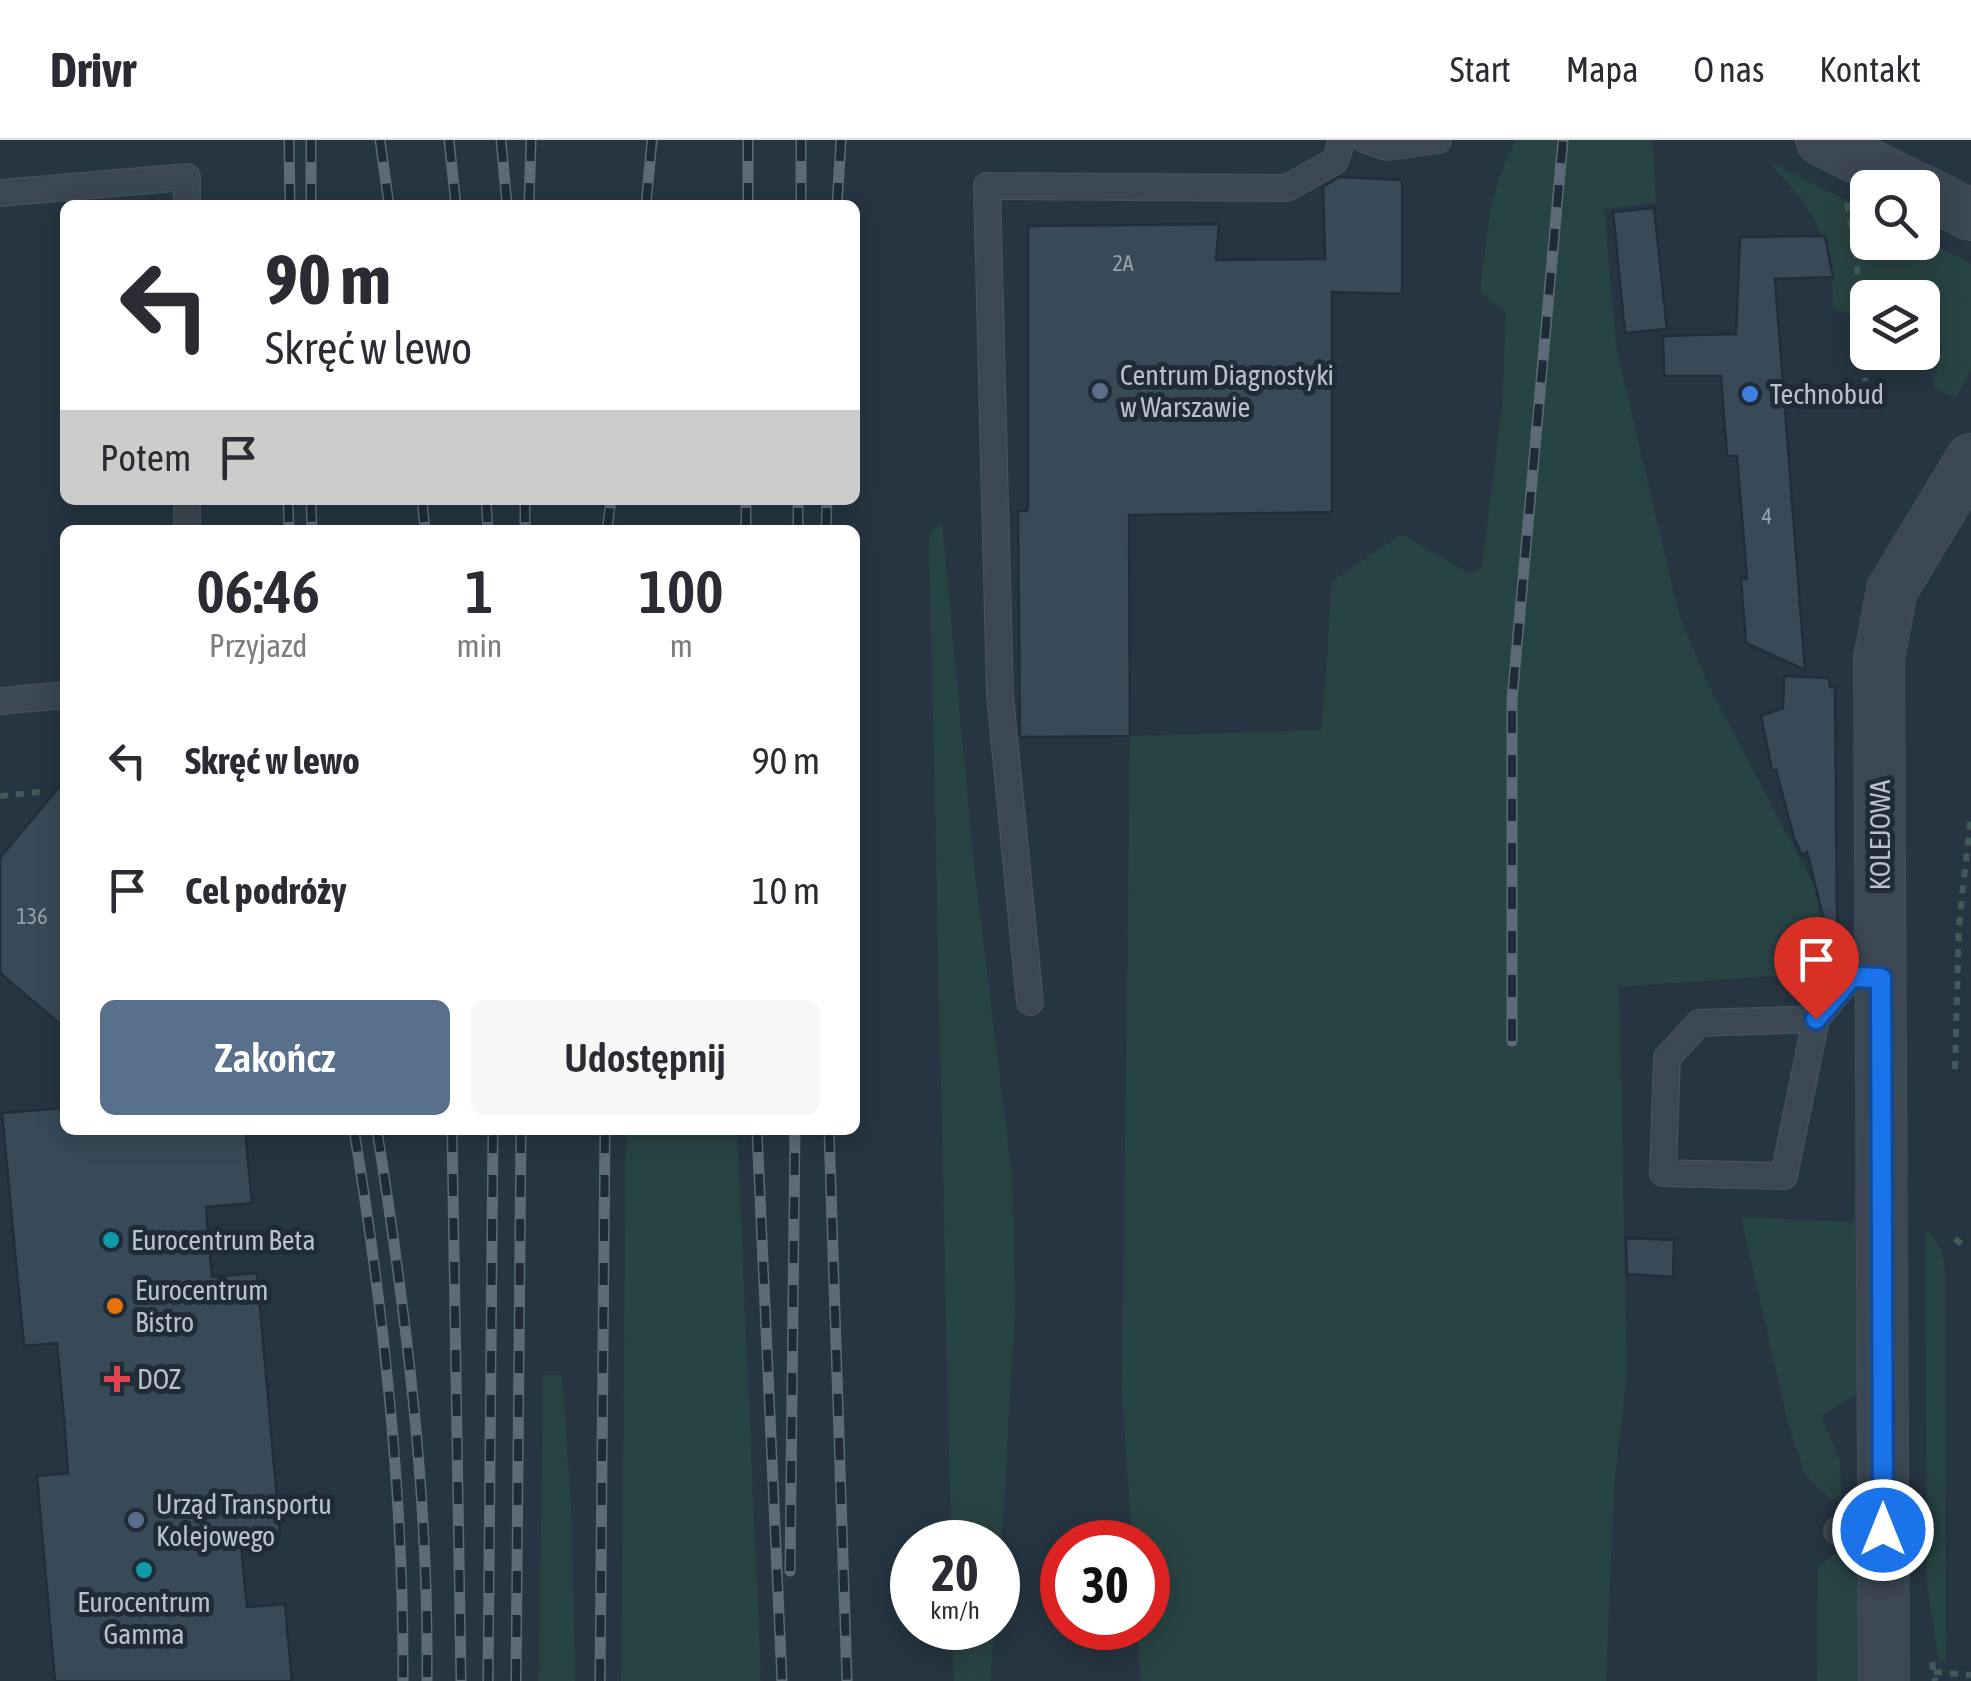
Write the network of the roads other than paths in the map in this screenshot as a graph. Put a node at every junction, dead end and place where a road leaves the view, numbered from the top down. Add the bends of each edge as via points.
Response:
1 (1342, 140) edge
2 (1366, 140) edge
3 (1438, 140) edge
4 (1821, 140) edge
5 (1882, 170) edge
6 (0, 192) edge
7 (1940, 199) edge
8 (186, 200) edge
9 (1971, 214) edge
10 (1964, 486) edge
11 (60, 695) edge
12 (0, 701) edge
13 (1881, 978) junction
14 (1030, 1002) dead end
15 (1816, 1019) junction
16 (1884, 1681) edge

1 - 14 lane via 1335,161 1288,188 987,186 1000,696
2 - 3 lane via 1386,147
4 - 5 street
6 - 8 lane via 186,177
7 - 9 street
10 - 13 street, KOLEJOWA via 1892,590 1879,659
11 - 12 lane
13 - 15 lane via 1852,977
13 - 16 street, KOLEJOWA via 1860,1531
15 - 15 lane via 1784,1176 1663,1173 1667,1058 1699,1023

